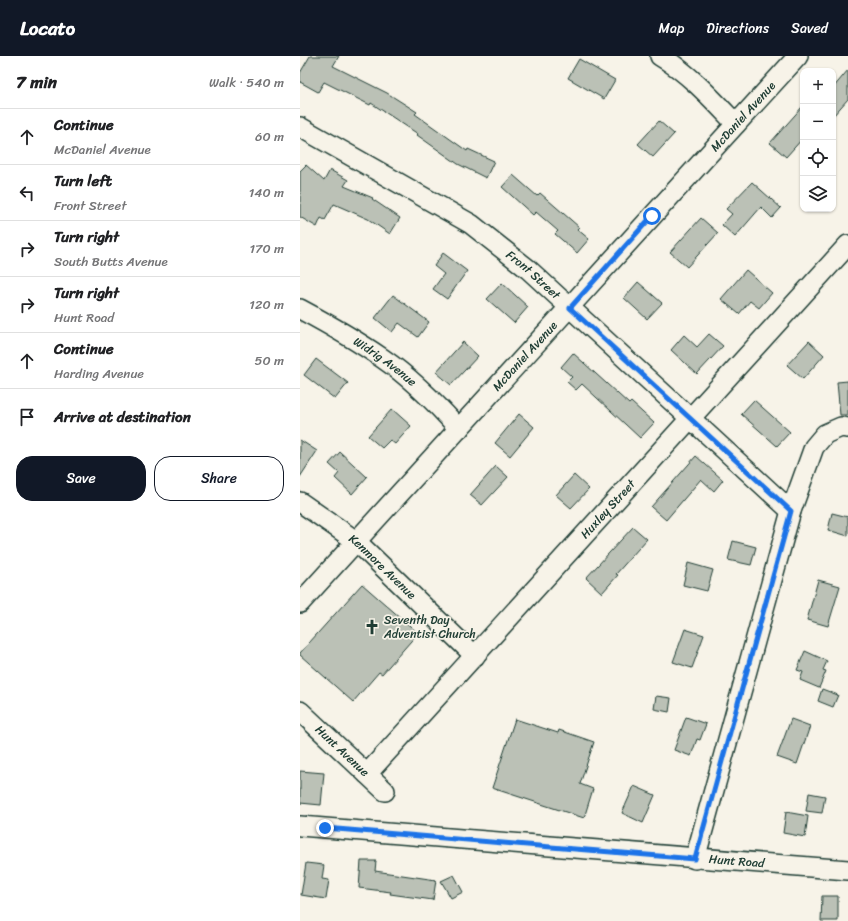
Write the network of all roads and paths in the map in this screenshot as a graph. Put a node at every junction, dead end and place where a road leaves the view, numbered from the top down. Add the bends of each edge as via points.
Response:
1 (660, 56) edge
2 (798, 56) edge
3 (736, 124) junction
4 (300, 127) edge
5 (848, 244) edge
6 (570, 308) junction
7 (300, 309) edge
8 (690, 419) junction
9 (848, 428) edge
10 (459, 429) junction
11 (300, 502) edge
12 (791, 511) junction
13 (356, 541) junction
14 (300, 603) edge
15 (475, 656) junction
16 (300, 711) edge
17 (367, 774) junction
18 (384, 791) dead end
19 (300, 826) edge
20 (695, 859) junction
21 (848, 870) edge

1 - 3 street via 674,64
2 - 3 street, McDaniel Avenue
3 - 6 street, McDaniel Avenue
4 - 6 street, Front Street via 471,224 528,269
5 - 8 street, Huxley Street
6 - 8 street, Front Street
6 - 10 street, McDaniel Avenue
7 - 10 street, Widrig Avenue via 383,358 412,382
8 - 12 street, Front Street
8 - 15 street, Huxley Street
9 - 12 street via 841,427 825,434 814,447
10 - 13 street, McDaniel Avenue
11 - 13 street, Kenmore Avenue
12 - 20 street
13 - 14 street, McDaniel Avenue
13 - 15 street, Kenmore Avenue
15 - 17 street, Huxley Street
16 - 17 street, Hunt Avenue
17 - 18 street, Hunt Avenue
19 - 20 street, Hunt Road
20 - 21 street, Hunt Road

